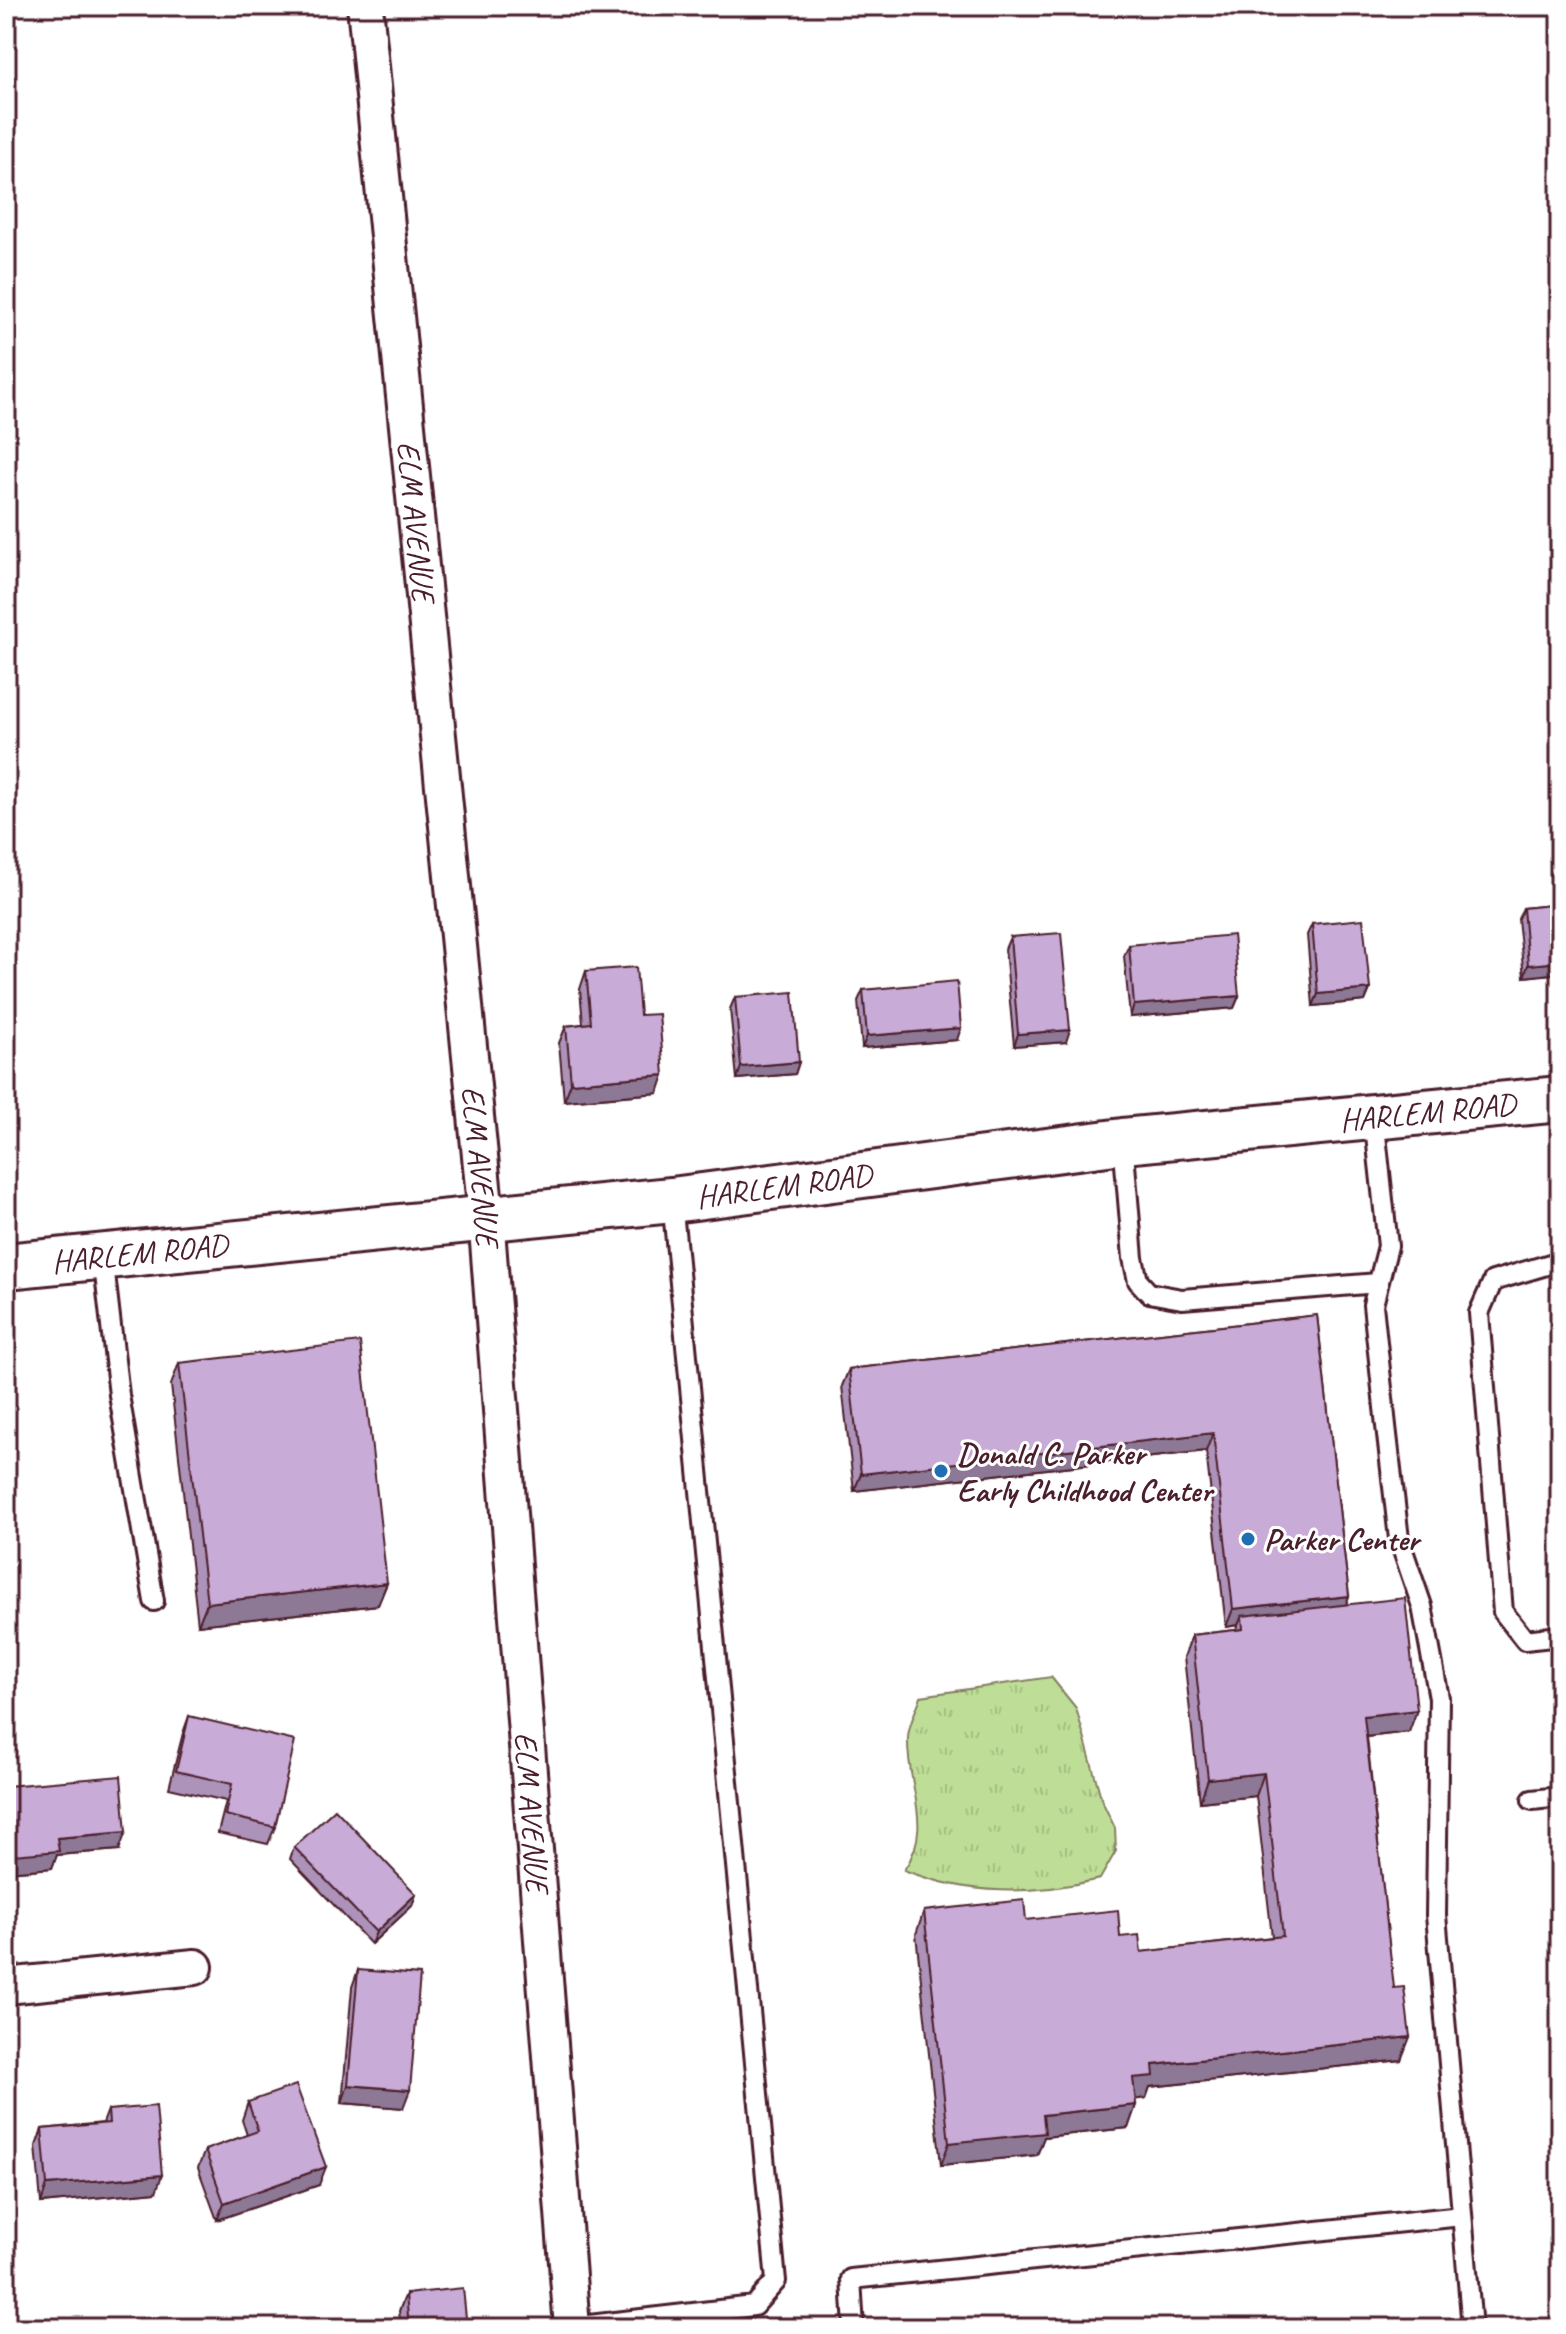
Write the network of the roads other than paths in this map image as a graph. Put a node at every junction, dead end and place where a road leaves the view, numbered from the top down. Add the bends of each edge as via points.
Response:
1 (365, 6) edge
2 (1560, 1099) edge
3 (1374, 1117) junction
4 (1123, 1141) junction
5 (672, 1200) junction
6 (486, 1216) junction
7 (103, 1257) junction
8 (1560, 1261) edge
9 (6, 1266) edge
10 (1378, 1283) junction
11 (154, 1601) dead end
12 (1560, 1636) edge
13 (1560, 1797) edge
14 (1532, 1800) dead end
15 (195, 1967) dead end
16 (6, 1986) edge
17 (1462, 2216) junction
18 (572, 2327) edge
19 (854, 2328) edge
20 (1472, 2328) edge

1 - 6 street, ELM AVENUE
2 - 3 main road, HARLEM ROAD
3 - 4 main road, HARLEM ROAD
3 - 10 lane via 1388,1246
4 - 5 main road, HARLEM ROAD
4 - 10 lane via 1133,1258 1138,1281 1149,1293 1182,1299
5 - 6 main road, HARLEM ROAD
5 - 18 lane via 776,2281 754,2306
6 - 7 main road, HARLEM ROAD
6 - 18 street, ELM AVENUE
7 - 9 main road, HARLEM ROAD
7 - 11 lane via 119,1395
8 - 12 lane via 1493,1281 1479,1313 1503,1612 1525,1640
10 - 17 lane via 1373,1305 1399,1539 1422,1606 1439,1698 1436,1915
13 - 14 lane
15 - 16 street
17 - 19 lane via 851,2279
17 - 20 lane

